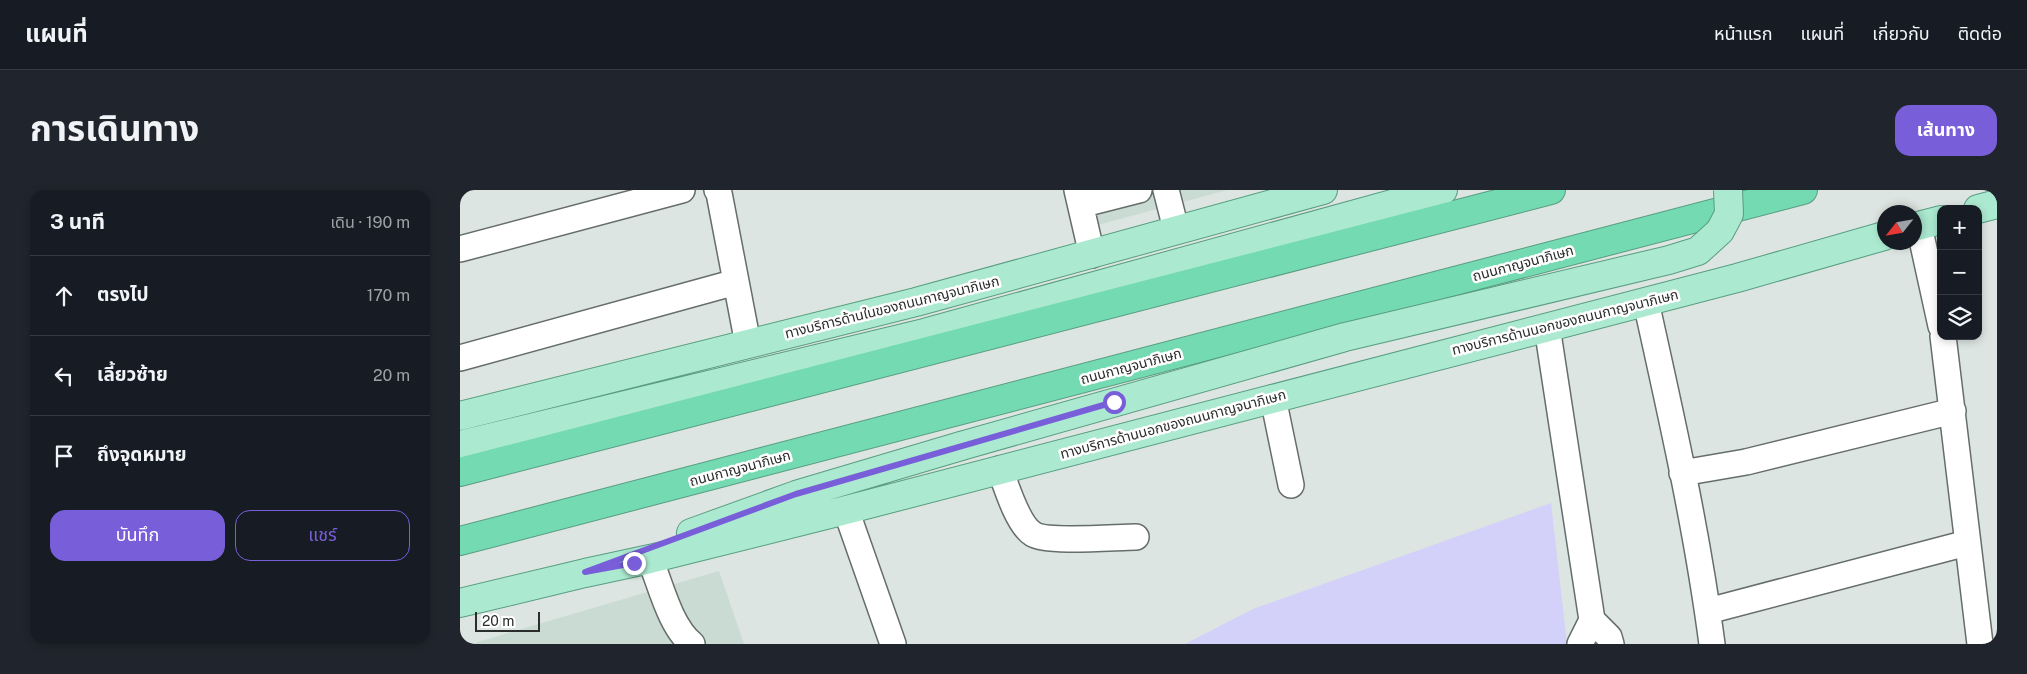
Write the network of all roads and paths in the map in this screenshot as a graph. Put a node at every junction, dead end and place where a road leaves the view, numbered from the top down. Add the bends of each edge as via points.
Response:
1 (682, 190) edge
2 (717, 190) edge
3 (1139, 190) edge
4 (1166, 190) edge
5 (1323, 190) edge
6 (1443, 190) edge
7 (1551, 190) edge
8 (1728, 190) edge
9 (1803, 190) edge
10 (1085, 196) edge
11 (1997, 204) edge
12 (1982, 208) edge
13 (1925, 224) edge
14 (1176, 230) junction
15 (1877, 238) edge
16 (460, 249) edge
17 (1092, 255) junction
18 (736, 282) junction
19 (1937, 300) edge
20 (1646, 302) junction
21 (1547, 327) junction
22 (1944, 340) edge
23 (748, 344) junction
24 (460, 358) edge
25 (1273, 398) junction
26 (1953, 411) junction
27 (460, 416) edge
28 (460, 445) edge
29 (1000, 470) junction
30 (460, 472) edge
31 (1682, 473) junction
32 (1291, 485) dead end
33 (846, 510) junction
34 (1136, 536) dead end
35 (460, 541) edge
36 (1967, 543) junction
37 (650, 560) junction
38 (585, 572) junction
39 (460, 603) edge
40 (1708, 611) junction
41 (1592, 620) junction
42 (692, 644) edge
43 (893, 644) edge
44 (1580, 644) edge
45 (1611, 644) edge
46 (1712, 644) edge
47 (1980, 644) edge

1 - 16 street
2 - 18 street
3 - 10 street
4 - 14 street
5 - 14 main road, ทางบริการด้านในของถนนกาญจนาภิเษก
6 - 28 main road via 924,333
7 - 30 highway
8 - 38 main road, bridge via 1729,214 1720,231 1698,251 1345,337 961,446 796,494
9 - 35 highway, ถนนกาญจนาภิเษก
10 - 17 street
11 - 12 main road
13 - 19 street
14 - 17 main road, ทางบริการด้านในของถนนกาญจนาภิเษก
15 - 20 main road, ทางบริการด้านนอกของถนนกาญจนาภิเษก
17 - 23 main road, ทางบริการด้านในของถนนกาญจนาภิเษก
18 - 23 street
18 - 24 street
20 - 21 main road, ทางบริการด้านนอกของถนนกาญจนาภิเษก
20 - 31 street
21 - 25 main road, ทางบริการด้านนอกของถนนกาญจนาภิเษก
21 - 41 street
22 - 26 street
23 - 27 main road, ทางบริการด้านในของถนนกาญจนาภิเษก
25 - 29 main road, ทางบริการด้านนอกของถนนกาญจนาภิเษก
25 - 32 street
26 - 31 street via 1746,462
26 - 36 street
29 - 33 main road, ทางบริการด้านนอกของถนนกาญจนาภิเษก
29 - 34 street via 1012,504 1032,534 1047,538
31 - 40 street
33 - 37 main road, ทางบริการด้านนอกของถนนกาญจนาภิเษก
33 - 43 street
36 - 40 street
36 - 47 street
37 - 38 main road, ทางบริการด้านนอกของถนนกาญจนาภิเษก
37 - 42 street via 675,622
38 - 39 main road, ทางบริการด้านนอกของถนนกาญจนาภิเษก
40 - 46 street
41 - 44 street
41 - 45 street via 1609,637

